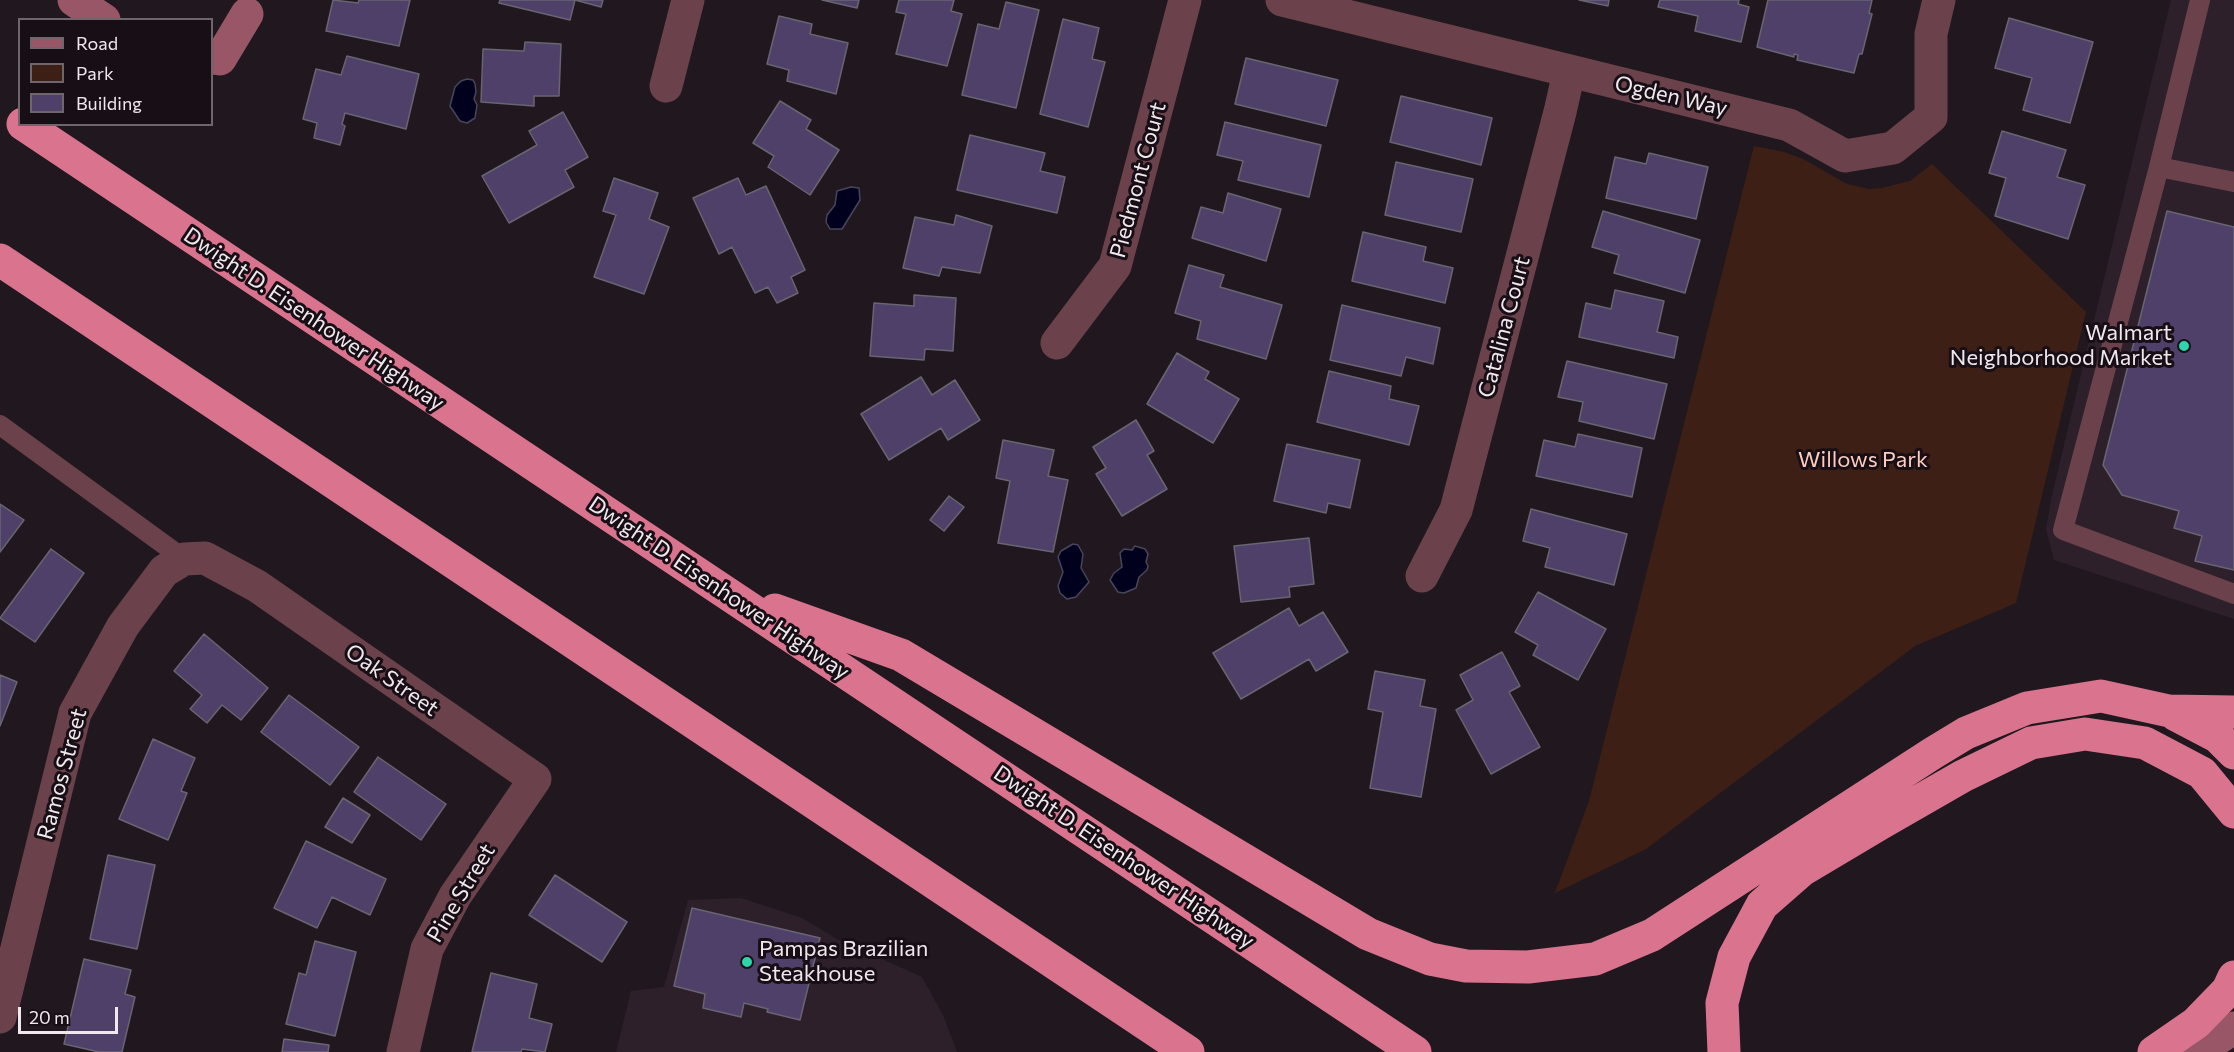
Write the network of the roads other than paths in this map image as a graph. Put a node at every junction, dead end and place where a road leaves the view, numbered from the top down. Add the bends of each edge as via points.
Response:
1 (74, 0) edge
2 (688, 0) edge
3 (1185, 0) edge
4 (1282, 0) edge
5 (1939, 0) edge
6 (2200, 0) edge
7 (249, 7) edge
8 (101, 18) edge
9 (213, 58) edge
10 (1569, 72) junction
11 (666, 86) dead end
12 (0, 109) edge
13 (18, 121) edge
14 (26, 126) edge
15 (2159, 167) junction
16 (2234, 182) edge
17 (0, 260) edge
18 (1057, 343) dead end
19 (0, 425) edge
20 (184, 559) junction
21 (1422, 576) dead end
22 (728, 593) junction
23 (2234, 594) edge
24 (2169, 711) junction
25 (2234, 712) edge
26 (2234, 753) edge
27 (535, 779) joint
28 (2234, 812) edge
29 (2234, 977) edge
30 (0, 1017) edge
31 (2234, 1028) edge
32 (403, 1052) edge
33 (1188, 1052) edge
34 (1415, 1052) edge
35 (1724, 1052) edge
36 (2154, 1052) edge
37 (2196, 1052) edge

1 - 8 street
2 - 11 street
3 - 18 street, Piedmont Court via 1115,266
4 - 10 street, Ogden Way
5 - 10 street, Ogden Way via 1931,34 1931,117 1893,148 1845,156 1789,125
6 - 15 lane
7 - 9 street via 220,58
10 - 21 street, Catalina Court via 1456,510
12 - 13 highway, Dwight D. Eisenhower Highway
14 - 22 highway, Dwight D. Eisenhower Highway
15 - 16 lane
15 - 23 lane via 2062,530
17 - 33 highway
19 - 20 lane
20 - 27 street, Oak Street via 205,558 248,581
20 - 30 street, Ramos Street via 164,571 123,627 75,713
22 - 24 highway via 901,655 1368,934 1430,959 1466,966 1528,967 1595,959 1652,934 1966,733 2027,708 2102,696
22 - 34 highway, Dwight D. Eisenhower Highway
24 - 25 highway
24 - 26 highway via 2217,737
27 - 32 street, Pine Street via 455,896 427,949
28 - 35 highway via 2202,773 2145,743 2085,734 2031,743 1963,776 1802,870 1762,905 1734,957 1722,1003
29 - 36 highway via 2228,990 2196,1023
31 - 37 street

